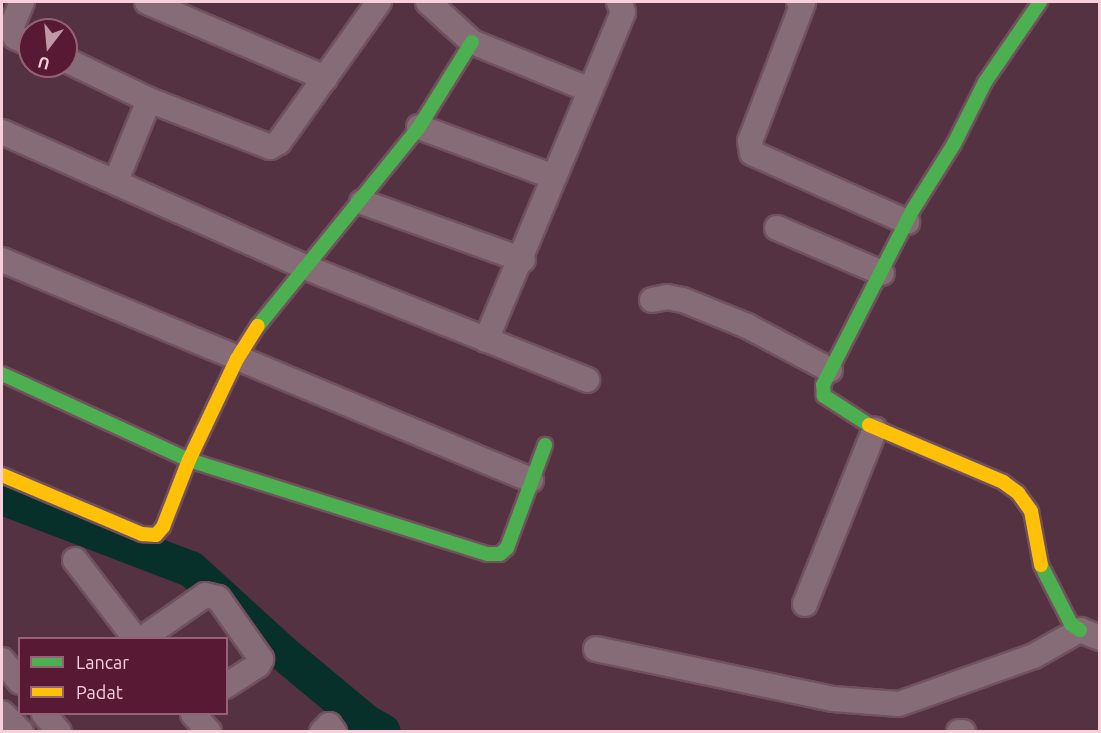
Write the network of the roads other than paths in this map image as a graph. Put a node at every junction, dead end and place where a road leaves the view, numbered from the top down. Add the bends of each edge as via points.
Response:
1 (21, 2) edge
2 (147, 2) edge
3 (379, 2) edge
4 (429, 2) edge
5 (618, 2) edge
6 (799, 2) edge
7 (1040, 2) edge
8 (18, 38) edge
9 (472, 42) junction
10 (78, 66) edge
11 (325, 78) junction
12 (590, 90) junction
13 (149, 100) junction
14 (419, 127) junction
15 (2, 132) edge
16 (554, 177) junction
17 (116, 180) junction
18 (362, 202) junction
19 (907, 222) junction
20 (777, 228) dead end
21 (2, 260) edge
22 (523, 260) junction
23 (305, 267) junction
24 (882, 273) junction
25 (652, 300) dead end
26 (486, 340) junction
27 (237, 359) junction
28 (830, 370) junction
29 (2, 374) edge
30 (587, 380) dead end
31 (874, 429) junction
32 (545, 445) dead end
33 (189, 460) junction
34 (2, 475) edge
35 (531, 480) junction
36 (75, 560) dead end
37 (805, 604) dead end
38 (1090, 634) edge
39 (133, 637) edge
40 (146, 637) edge
41 (596, 648) dead end
42 (2, 660) edge
43 (18, 680) edge
44 (228, 685) edge
45 (2, 713) edge
46 (45, 715) edge
47 (194, 715) edge
48 (21, 732) edge
49 (59, 732) edge
50 (209, 732) edge
51 (322, 732) edge
52 (334, 732) edge

1 - 8 street via 11,28
2 - 11 street
3 - 11 street
4 - 9 street
5 - 12 street via 623,12
6 - 19 street via 803,3 750,141 752,153
7 - 19 street via 986,82
9 - 12 street
9 - 14 street
10 - 13 street
11 - 13 street via 279,142 270,147
12 - 16 street
13 - 17 street
14 - 16 street
14 - 18 street
15 - 17 street
16 - 22 street
17 - 23 street
18 - 22 street
18 - 23 street
19 - 24 street
20 - 24 street
21 - 27 street
22 - 26 street
23 - 26 street
23 - 27 street
24 - 28 street
25 - 28 street via 683,300 747,326
26 - 30 street
27 - 33 street
27 - 35 street
28 - 31 street via 823,385 824,396
29 - 33 street
31 - 37 street
31 - 38 street via 1003,482 1018,493 1031,511 1042,573 1071,624
32 - 35 street
33 - 34 street via 163,527 156,535 142,534
33 - 35 street via 488,554 500,554 507,548
36 - 39 street
38 - 41 street via 899,704 833,699
40 - 44 street via 205,595 218,598 261,659
42 - 43 street
45 - 48 street
46 - 49 street
47 - 50 street
51 - 52 street via 329,725

